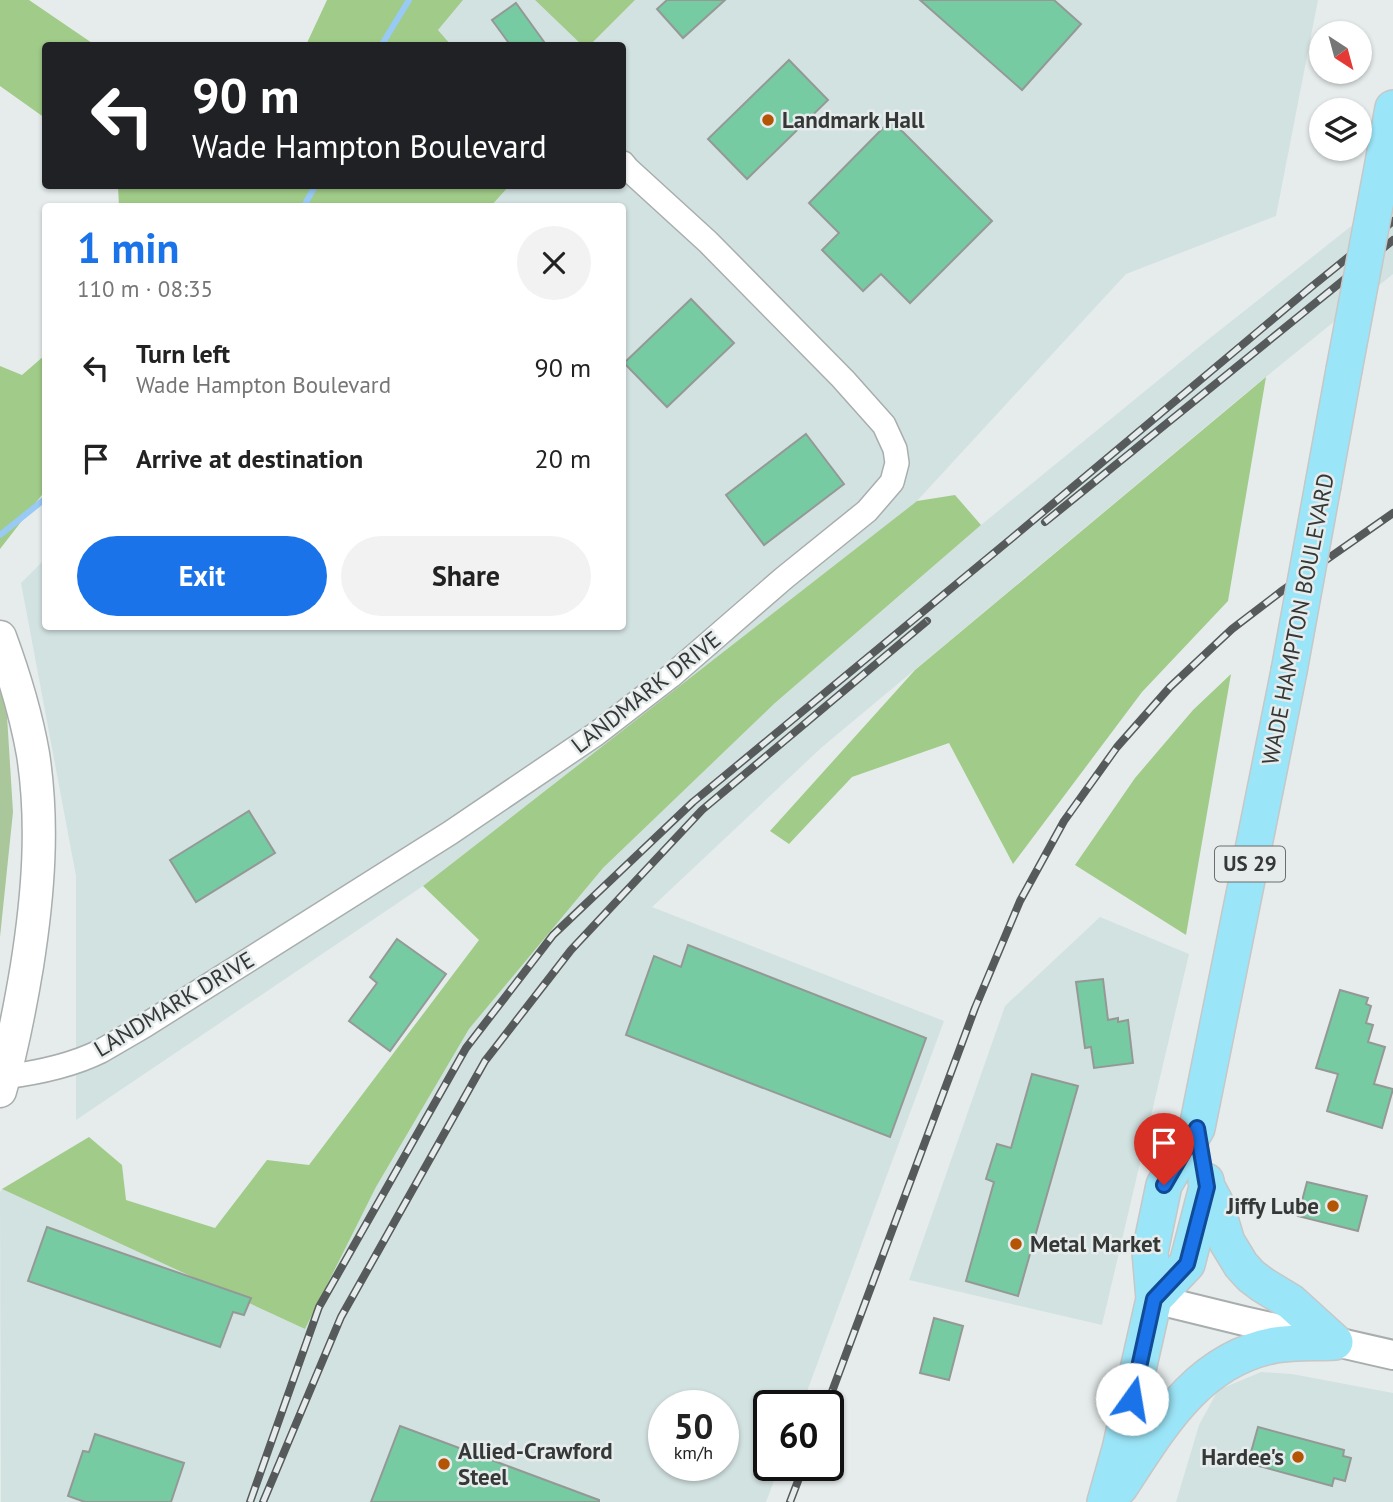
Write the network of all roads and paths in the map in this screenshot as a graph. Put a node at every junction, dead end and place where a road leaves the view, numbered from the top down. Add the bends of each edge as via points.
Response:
1 (1393, 108) edge
2 (626, 166) edge
3 (0, 637) edge
4 (2, 1084) edge
5 (1197, 1128) junction
6 (1207, 1187) junction
7 (1154, 1299) junction
8 (1335, 1342) junction
9 (1393, 1355) edge
10 (1108, 1502) edge

1 - 5 main road, WADE HAMPTON BOULEVARD / US 29, bridge via 1289,671
2 - 4 street, LANDMARK DRIVE via 708,242 884,425 897,463 888,489 671,676 597,734 450,833 100,1051
3 - 4 main road via 31,743 39,843 30,946
5 - 6 main road, WADE HAMPTON BOULEVARD / US 29
5 - 7 main road, WADE HAMPTON BOULEVARD / US 29 via 1164,1185 1150,1251
6 - 7 main road, WADE HAMPTON BOULEVARD / US 29 via 1187,1264
6 - 8 main road via 1227,1242 1241,1265
7 - 8 street
7 - 10 main road, WADE HAMPTON BOULEVARD / US 29
8 - 9 street
8 - 10 main road via 1276,1345 1234,1358 1209,1374 1175,1408

